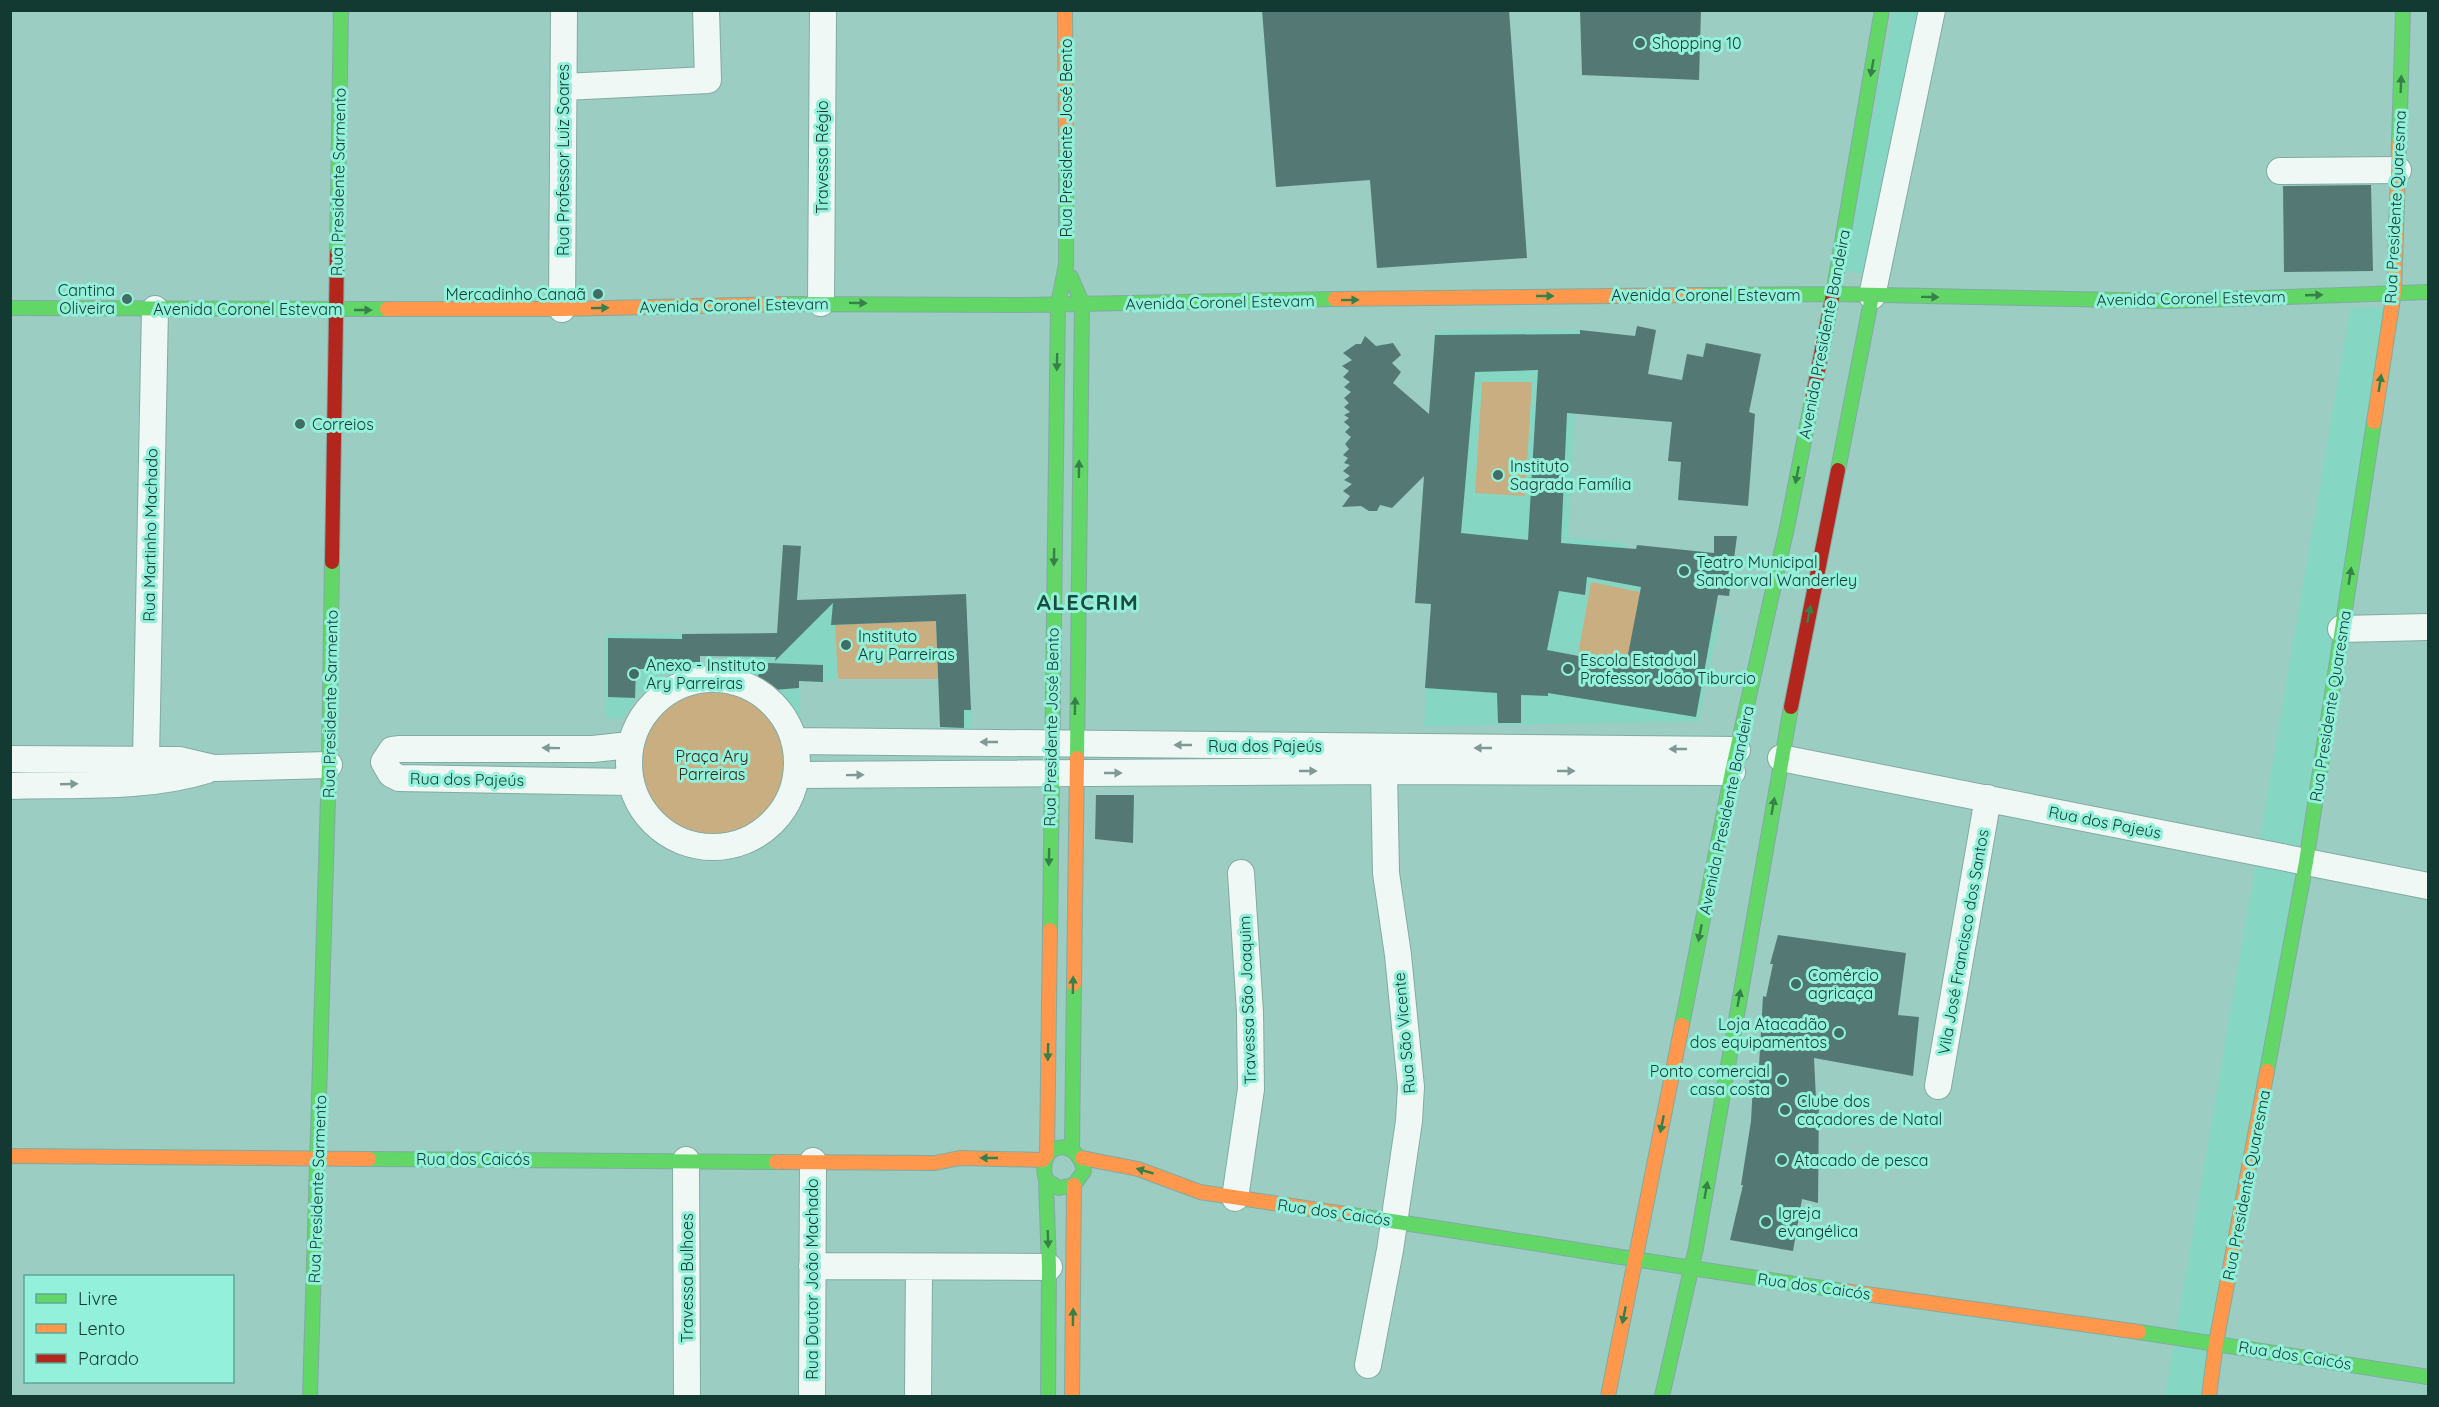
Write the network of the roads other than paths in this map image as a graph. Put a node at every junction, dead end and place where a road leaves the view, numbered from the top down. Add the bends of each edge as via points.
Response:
1 (341, 10) edge
2 (564, 10) edge
3 (706, 10) edge
4 (823, 10) edge
5 (1065, 10) edge
6 (1882, 10) edge
7 (1932, 10) edge
8 (2403, 10) edge
9 (564, 87) junction
10 (2398, 170) junction
11 (2280, 171) dead end
12 (1066, 265) junction
13 (2394, 292) junction
14 (2428, 292) edge
15 (1833, 294) junction
16 (1872, 296) junction
17 (821, 303) junction
18 (1082, 303) junction
19 (1058, 304) junction
20 (10, 308) edge
21 (154, 309) junction
22 (562, 309) junction
23 (336, 310) junction
24 (1054, 512) junction
25 (1078, 512) junction
26 (2428, 627) edge
27 (2341, 629) junction
28 (794, 741) junction
29 (1063, 744) junction
30 (630, 745) junction
31 (593, 749) junction
32 (482, 750) junction
33 (1781, 758) junction
34 (10, 759) edge
35 (146, 760) junction
36 (1734, 761) junction
37 (329, 765) junction
38 (213, 768) junction
39 (1384, 771) junction
40 (1050, 773) junction
41 (1075, 773) junction
42 (796, 775) junction
43 (597, 780) junction
44 (482, 781) junction
45 (630, 782) junction
46 (10, 786) edge
47 (1988, 798) junction
48 (2306, 862) junction
49 (1241, 873) dead end
50 (2428, 886) edge
51 (1074, 947) junction
52 (1048, 948) junction
53 (1938, 1086) dead end
54 (1077, 1154) junction
55 (10, 1156) edge
56 (318, 1158) junction
57 (687, 1160) junction
58 (813, 1161) junction
59 (935, 1163) junction
60 (1043, 1169) junction
61 (986, 1173) dead end
62 (1082, 1182) junction
63 (1200, 1192) junction
64 (1164, 1194) dead end
65 (1235, 1198) junction
66 (1394, 1220) junction
67 (1636, 1258) junction
68 (812, 1266) junction
69 (919, 1267) junction
70 (1049, 1267) junction
71 (1691, 1269) junction
72 (2216, 1343) junction
73 (1048, 1357) junction
74 (1073, 1357) junction
75 (1368, 1365) dead end
76 (2428, 1377) edge
77 (310, 1396) edge
78 (687, 1396) edge
79 (812, 1396) edge
80 (918, 1396) edge
81 (1048, 1396) edge
82 (1072, 1396) edge
83 (1608, 1396) edge
84 (1662, 1396) edge
85 (2209, 1396) edge

1 - 23 street, Rua Presidente Sarmento
2 - 9 street, Rua Professor Luiz Soares
3 - 9 street via 708,80
4 - 17 street, Travessa Régio
5 - 12 street, Rua Presidente José Bento
6 -> 15 street, Avenida Presidente Bandeira
7 - 16 street
10 -> 8 street, Rua Presidente Quaresma
9 - 22 street, Rua Professor Luiz Soares
10 - 11 street
10 - 13 street, Rua Presidente Quaresma
12 - 18 street, Rua Presidente José Bento
12 - 19 street, Rua Presidente José Bento
13 - 14 street, Avenida Coronel Estevam
16 -> 13 street, Avenida Coronel Estevam via 2170,301
27 -> 13 street, Rua Presidente Quaresma
15 - 16 street, Avenida Coronel Estevam
18 -> 15 street, Avenida Coronel Estevam
15 -> 36 street, Avenida Presidente Bandeira via 1788,523
33 -> 16 street
17 -> 19 street, Avenida Coronel Estevam
22 -> 17 street, Avenida Coronel Estevam
18 - 19 street, Avenida Coronel Estevam
25 -> 18 street, Rua Presidente José Bento
19 -> 24 street, Rua Presidente José Bento
20 - 21 street, Avenida Coronel Estevam
21 - 23 street, Avenida Coronel Estevam
21 - 35 street, Rua Martinho Machado
23 -> 22 street, Avenida Coronel Estevam
23 - 37 street, Rua Presidente Sarmento
24 - 25 street
24 -> 29 street, Rua Presidente José Bento
29 -> 25 street, Rua Presidente José Bento
26 - 27 street
27 - 48 street, Rua Presidente Quaresma
29 -> 28 street, Rua dos Pajeús
28 - 30 street via 788,724 770,700 744,684 715,678 686,682 660,696 641,718
28 - 42 street
36 -> 29 street, Rua dos Pajeús
29 - 40 street, Rua Presidente José Bento
29 - 41 street, Rua Presidente José Bento
30 - 31 street, Rua dos Pajeús
30 - 45 street
31 -> 32 street, Rua dos Pajeús
31 - 43 street
32 - 44 street
32 - 44 street, Rua dos Pajeús via 400,749 392,750 384,762 391,774 399,778
33 - 47 street, Rua dos Pajeús
71 -> 33 street
34 - 35 street
35 - 38 street via 179,760
39 -> 36 street, Rua dos Pajeús
36 -> 67 street, Avenida Presidente Bandeira
37 - 38 street
37 - 56 street, Rua Presidente Sarmento
46 -> 38 street via 148,781 184,777
41 -> 39 street, Rua dos Pajeús
39 - 66 street, Rua São Vicente via 1386,873 1411,1087
40 - 41 street, Rua dos Pajeús
42 -> 40 street, Rua dos Pajeús
40 -> 52 street, Rua Presidente José Bento
41 - 51 street, Rua Presidente José Bento
42 - 45 street via 787,803 769,826 744,841 716,847 671,836 639,804
43 - 44 street, Rua dos Pajeús
43 - 45 street, Rua dos Pajeús
47 - 48 street, Rua dos Pajeús
47 - 53 street, Vila José Francisco dos Santos
48 - 50 street, Rua dos Pajeús
48 - 72 street, Rua Presidente Quaresma
49 - 65 street, Travessa São Joaquim via 1251,1089
51 - 52 street
54 -> 51 street, Rua Presidente José Bento
52 -> 60 street, Rua Presidente José Bento
54 - 60 street via 1058,1147
54 - 62 street via 1084,1171
63 -> 54 street, Rua dos Caicós via 1138,1169
55 - 56 street, Rua dos Caicós
56 - 57 street, Rua dos Caicós
56 - 77 street, Rua Presidente Sarmento
57 - 58 street, Rua dos Caicós
57 - 78 street, Travessa Bulhoes
58 - 59 street, Rua dos Caicós
58 - 68 street, Rua Doutor Joâo Machado
60 -> 59 street, Rua dos Caicós via 986,1158
59 - 61 street, Rua dos Caicós
60 - 62 street via 1059,1188
60 -> 70 street, Rua Presidente José Bento
74 -> 62 street
63 - 64 street, Rua dos Caicós
63 - 65 street, Rua dos Caicós
65 - 66 street, Rua dos Caicós
66 - 67 street, Rua dos Caicós
66 - 75 street, Rua São Vicente
67 - 71 street, Rua dos Caicós
67 -> 83 street, Avenida Presidente Bandeira
68 - 69 street
68 - 79 street, Rua Doutor Joâo Machado
69 - 70 street
69 - 80 street
70 - 73 street, Rua Presidente José Bento
71 - 72 street, Rua dos Caicós
71 - 84 street
72 - 76 street, Rua dos Caicós
72 - 85 street, Rua Presidente Quaresma
73 - 74 street
73 - 81 street, Rua Presidente José Bento
74 - 82 street

